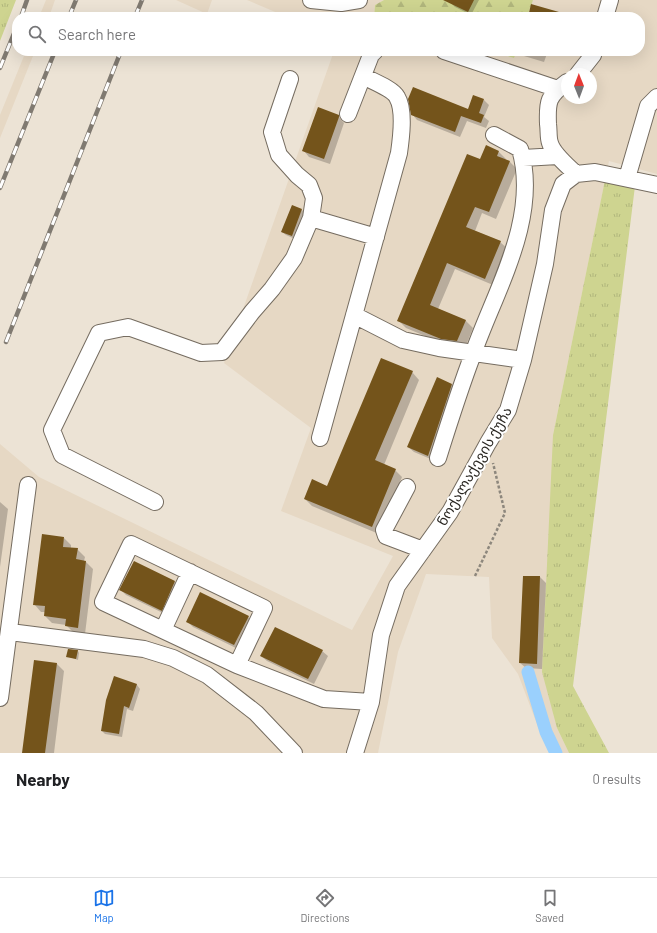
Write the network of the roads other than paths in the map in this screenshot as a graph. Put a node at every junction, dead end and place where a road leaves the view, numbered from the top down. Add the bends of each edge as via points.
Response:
1 (311, 0) edge
2 (359, 0) edge
3 (328, 1) edge
4 (371, 56) edge
5 (461, 56) edge
6 (592, 56) edge
7 (583, 68) edge
8 (363, 76) junction
9 (290, 79) dead end
10 (561, 85) edge
11 (561, 86) edge
12 (657, 98) edge
13 (348, 114) dead end
14 (494, 135) dead end
15 (558, 156) junction
16 (523, 158) junction
17 (576, 174) junction
18 (627, 178) junction
19 (657, 185) edge
20 (311, 218) junction
21 (376, 237) junction
22 (354, 315) junction
23 (473, 353) junction
24 (523, 360) junction
25 (320, 438) dead end
26 (438, 458) dead end
27 (28, 485) dead end
28 (407, 487) dead end
29 (155, 502) dead end
30 (423, 550) junction
31 (190, 572) junction
32 (163, 630) junction
33 (10, 632) junction
34 (237, 665) junction
35 (0, 698) edge
36 (371, 702) junction
37 (294, 753) edge
38 (355, 753) edge

1 - 3 street
2 - 3 street via 341,3
4 - 8 street
5 - 10 street
6 - 7 street
8 - 13 street
8 - 21 street via 388,89 397,97 401,119 399,153
9 - 20 street via 272,132 279,155 309,185 314,198
11 - 15 street via 551,96 547,109 550,144
12 - 18 street via 648,106
14 - 16 street via 520,150
15 - 16 street
15 - 17 street
16 - 23 street via 525,192 516,245
17 - 18 street via 595,172
17 - 24 street, ნოქალაქევის ქუჩა via 562,184 553,210 545,264
18 - 19 street
20 - 21 street
20 - 29 street via 294,258 222,352 201,353 128,328 99,333 52,430 62,455
21 - 22 street
22 - 23 street via 403,340
22 - 25 street
23 - 24 street
23 - 26 street
24 - 30 street, ნოქალაქევის ქუჩა via 508,410 450,512
27 - 33 street
28 - 30 street via 384,530 386,536
30 - 36 street, ნოქალაქევის ქუჩა via 397,586 381,635
31 - 32 street
31 - 32 street via 130,544 103,602
31 - 34 street via 264,608
32 - 34 street
33 - 35 street
33 - 37 street via 144,649 174,658 207,675 256,713
34 - 36 street via 324,699
36 - 38 street, ნოქალაქევის ქუჩა

